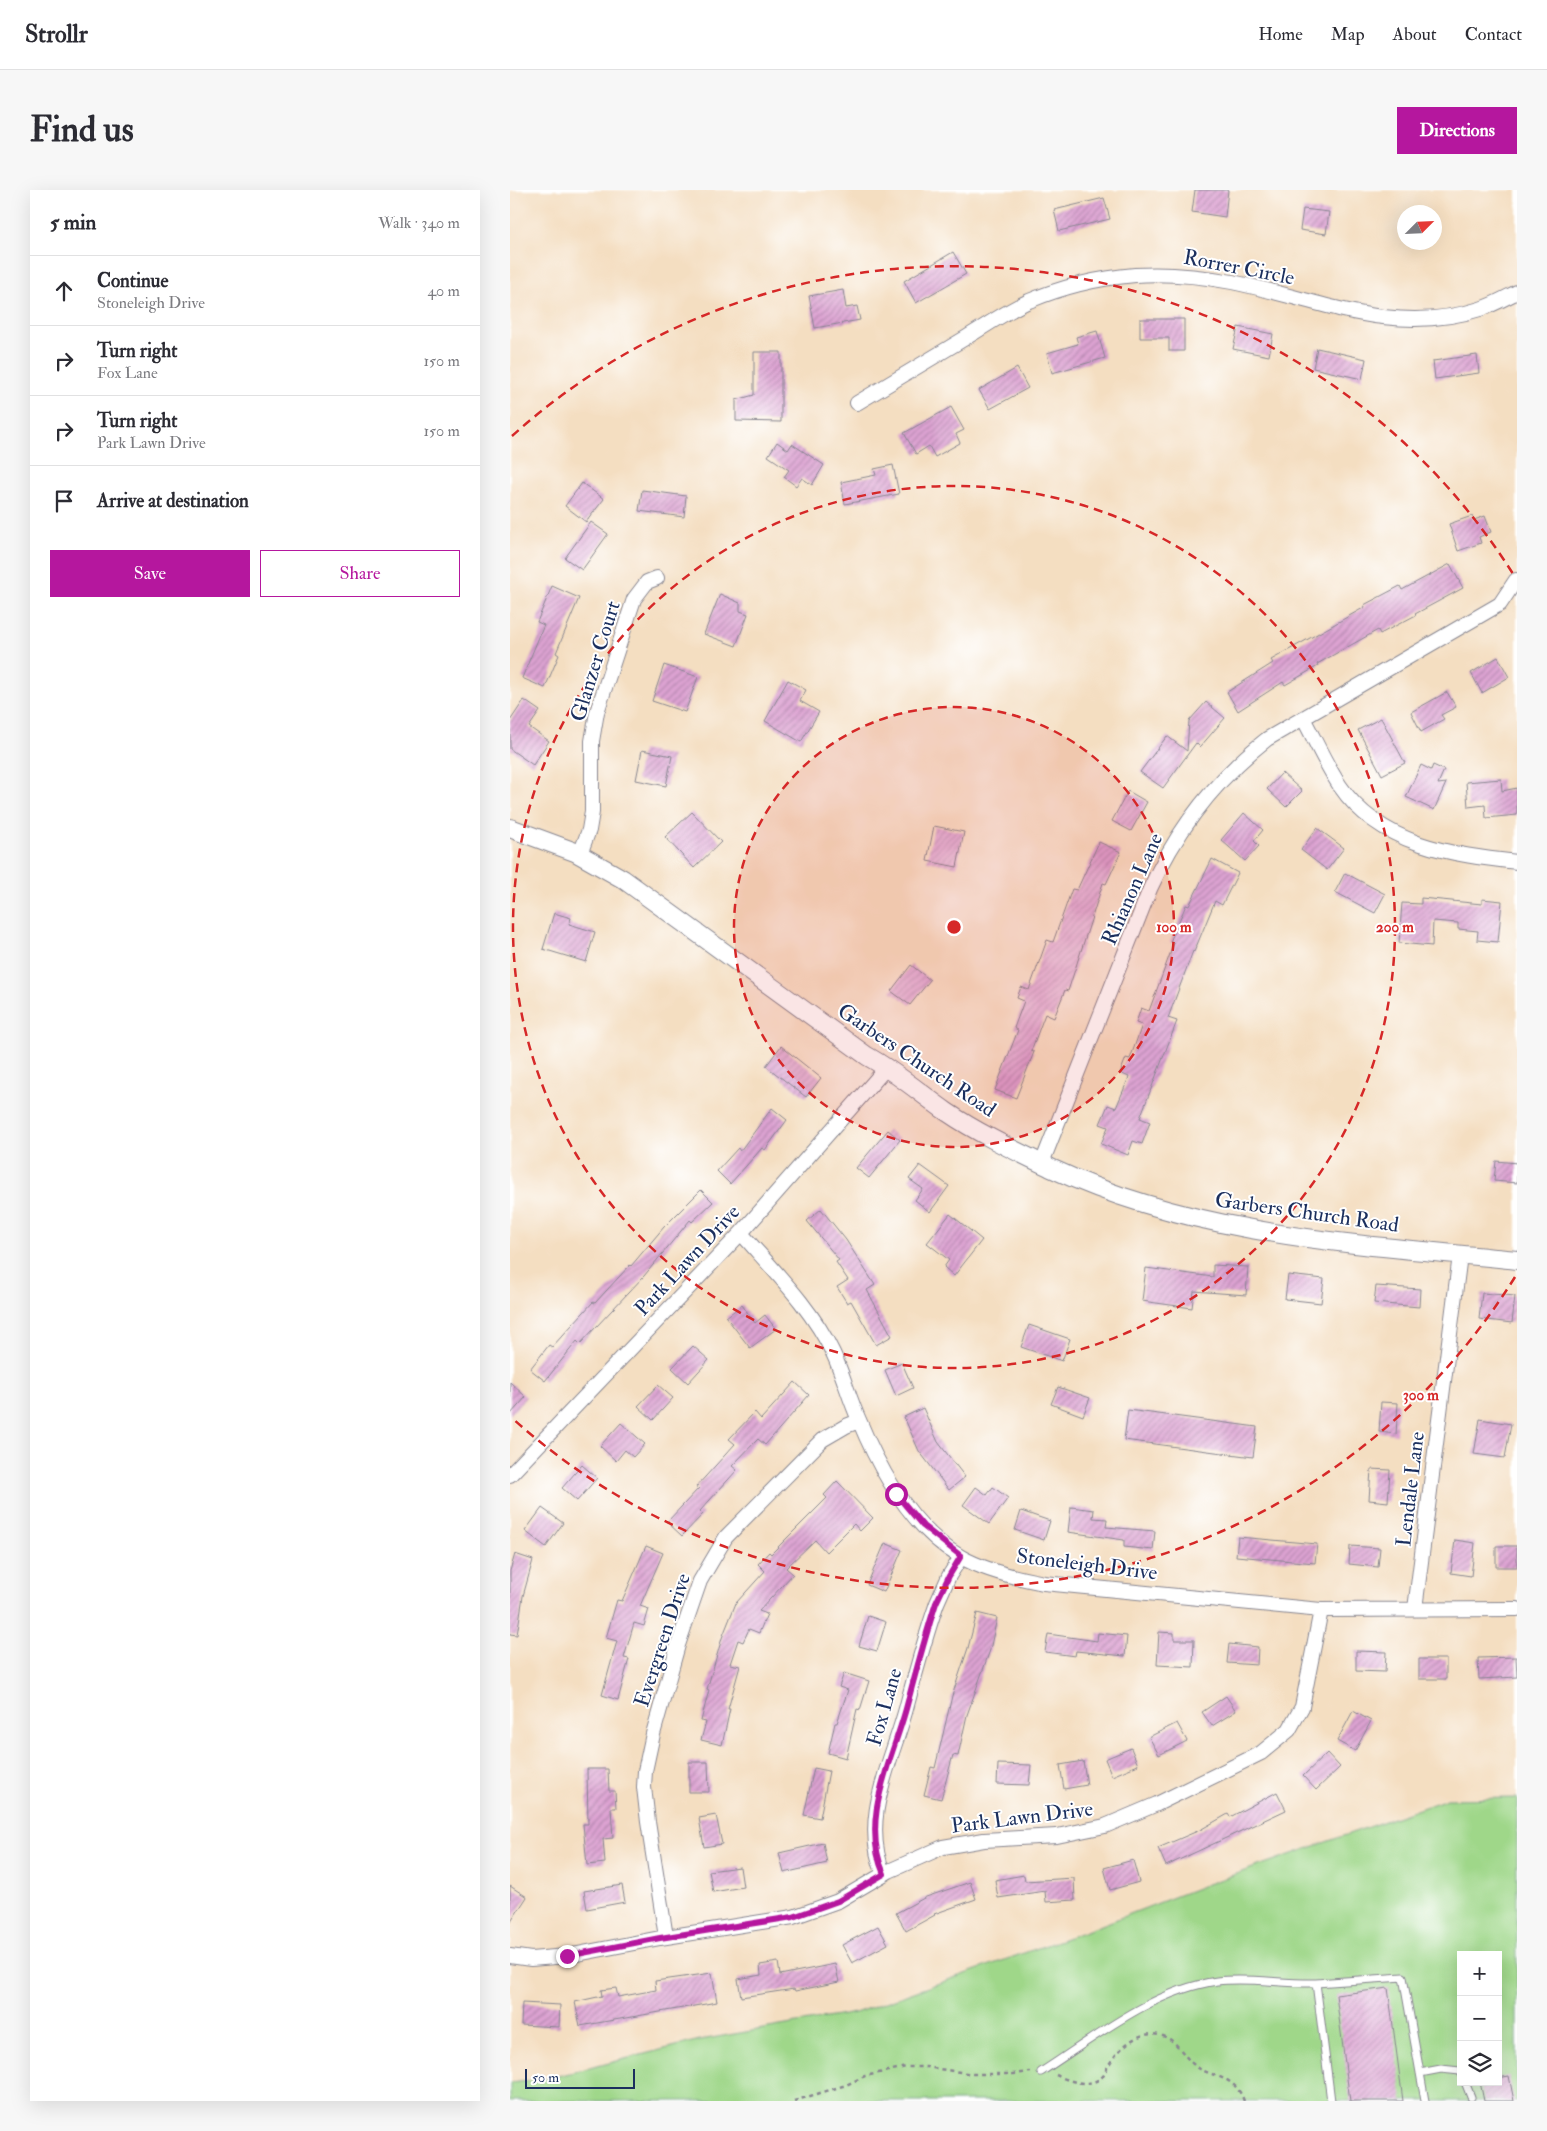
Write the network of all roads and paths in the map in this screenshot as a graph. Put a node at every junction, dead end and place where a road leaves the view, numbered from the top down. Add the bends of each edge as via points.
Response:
1 (1517, 292) edge
2 (857, 403) dead end
3 (657, 578) dead end
4 (1516, 580) edge
5 (1303, 718) junction
6 (510, 828) edge
7 (580, 854) junction
8 (1517, 862) edge
9 (887, 1067) junction
10 (1042, 1163) junction
11 (741, 1233) junction
12 (1460, 1254) junction
13 (1517, 1260) edge
14 (859, 1422) junction
15 (510, 1476) edge
16 (961, 1556) junction
17 (1416, 1608) junction
18 (1517, 1609) edge
19 (1322, 1610) junction
20 (884, 1874) junction
21 (666, 1938) junction
22 (510, 1956) edge
23 (1316, 1983) junction
24 (1457, 2071) edge
25 (1041, 2072) dead end
26 (1420, 2073) junction
27 (1467, 2086) edge
28 (1471, 2097) dead end
29 (1332, 2101) edge
30 (1425, 2101) edge

1 - 2 street, Rorrer Circle via 1480,309 1451,316 1391,319 1361,315 1201,276 1143,275 1094,281 1018,307
3 - 7 street, Glanzer Court via 646,582 634,599 597,712 592,741 592,812
4 - 5 street, Rhianon Lane via 1500,604
5 - 8 street via 1340,787 1382,826 1431,848 1464,856
5 - 10 street, Rhianon Lane via 1267,739 1236,764 1194,812 1168,851
6 - 7 street, Garbers Church Road
7 - 9 street, Garbers Church Road via 632,885 867,1056
9 - 10 street, Garbers Church Road via 948,1113
9 - 11 street, Park Lawn Drive
10 - 12 street, Garbers Church Road via 1098,1188 1154,1207 1236,1228
11 - 14 street, Stoneleigh Drive via 808,1312 833,1352
11 - 15 street, Park Lawn Drive
12 - 13 street, Garbers Church Road
12 - 17 street, Lendale Lane
14 - 16 street, Stoneleigh Drive via 896,1494 928,1530
14 - 21 street, Evergreen Drive via 822,1440 726,1537 700,1581 675,1654 645,1771 648,1822
16 - 19 street, Stoneleigh Drive via 1001,1573 1044,1583
16 - 20 street, Fox Lane via 936,1603 874,1822 875,1843
17 - 18 street, Stoneleigh Drive
17 - 19 street, Stoneleigh Drive
19 - 20 street, Park Lawn Drive via 1298,1716 1285,1734 1261,1753 1105,1826 1058,1836 956,1844 926,1853
20 - 21 street, Park Lawn Drive via 838,1901 807,1913
21 - 22 street, Park Lawn Drive via 555,1957
23 - 25 lane via 1245,1980 1196,1985 1150,2003
23 - 26 lane via 1403,1977
23 - 29 lane
24 - 26 lane via 1441,2069
26 - 30 lane
27 - 28 lane

